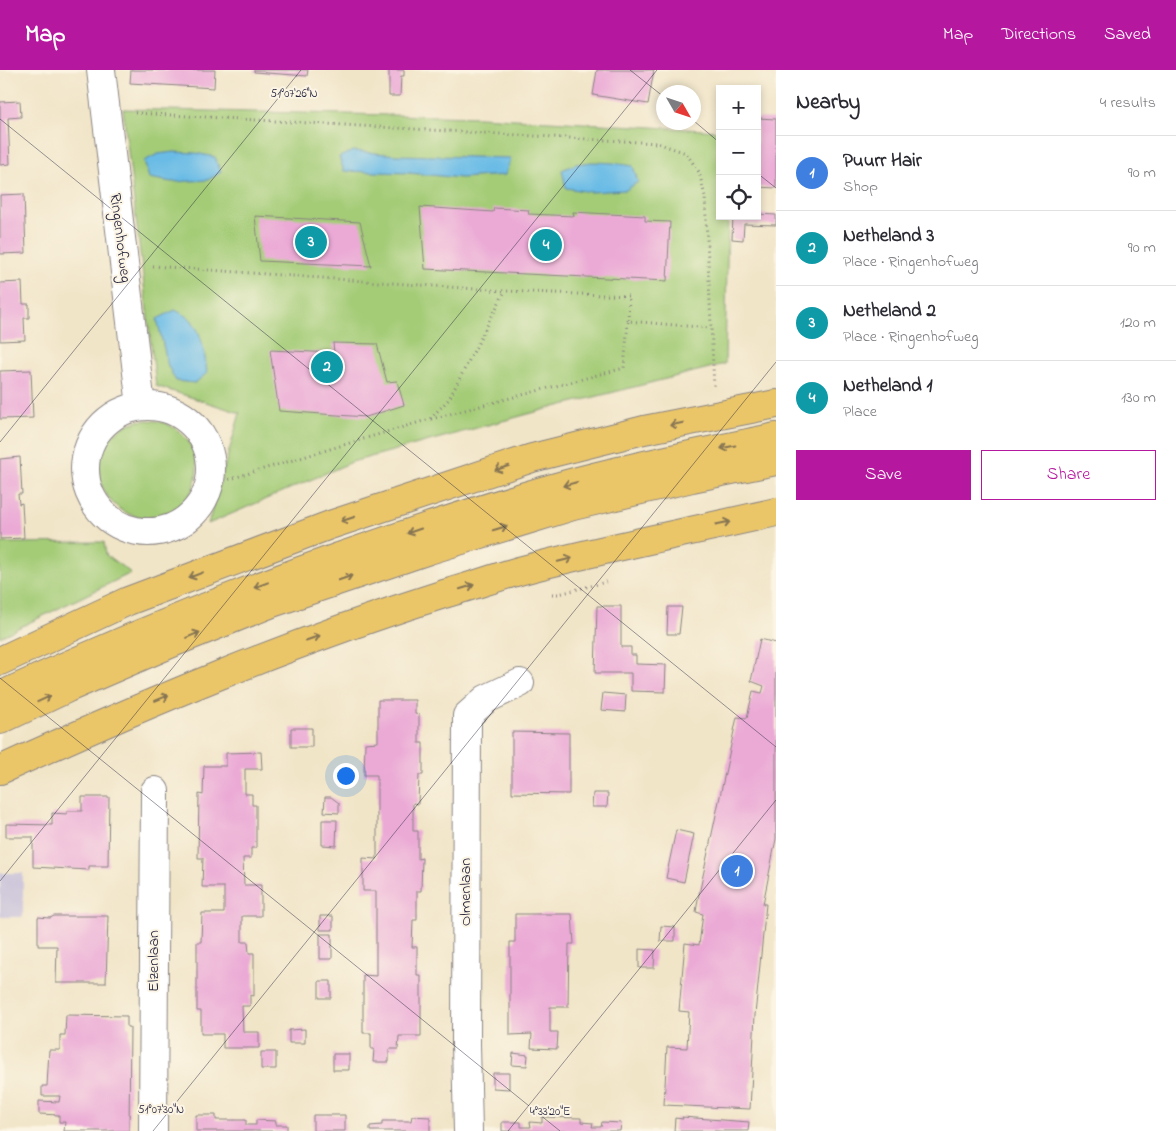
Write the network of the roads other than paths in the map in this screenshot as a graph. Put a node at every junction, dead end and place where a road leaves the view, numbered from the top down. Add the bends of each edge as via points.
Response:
1 (101, 70) edge
2 (776, 404) edge
3 (141, 406) junction
4 (776, 437) edge
5 (776, 461) edge
6 (773, 513) edge
7 (0, 661) edge
8 (520, 683) dead end
9 (0, 696) edge
10 (0, 720) edge
11 (0, 770) edge
12 (154, 791) dead end
13 (153, 1131) edge
14 (468, 1131) edge

1 - 3 street, Ringenhofweg
2 -> 7 highway via 644,430 523,461 330,525 128,601
3 - 3 street via 165,408 187,419 203,437 211,460 210,485 200,507 182,523 159,532 134,532 112,522 95,504 87,486 85,466 89,446 99,429 115,415
4 -> 9 highway via 568,484 419,529 176,619
10 -> 5 highway via 77,684 263,607 429,550 573,506
11 -> 6 highway via 117,717 291,646 412,604 518,572 645,540
8 - 14 street, Olmenlaan via 486,699 467,716
12 - 13 street, Elzenlaan

